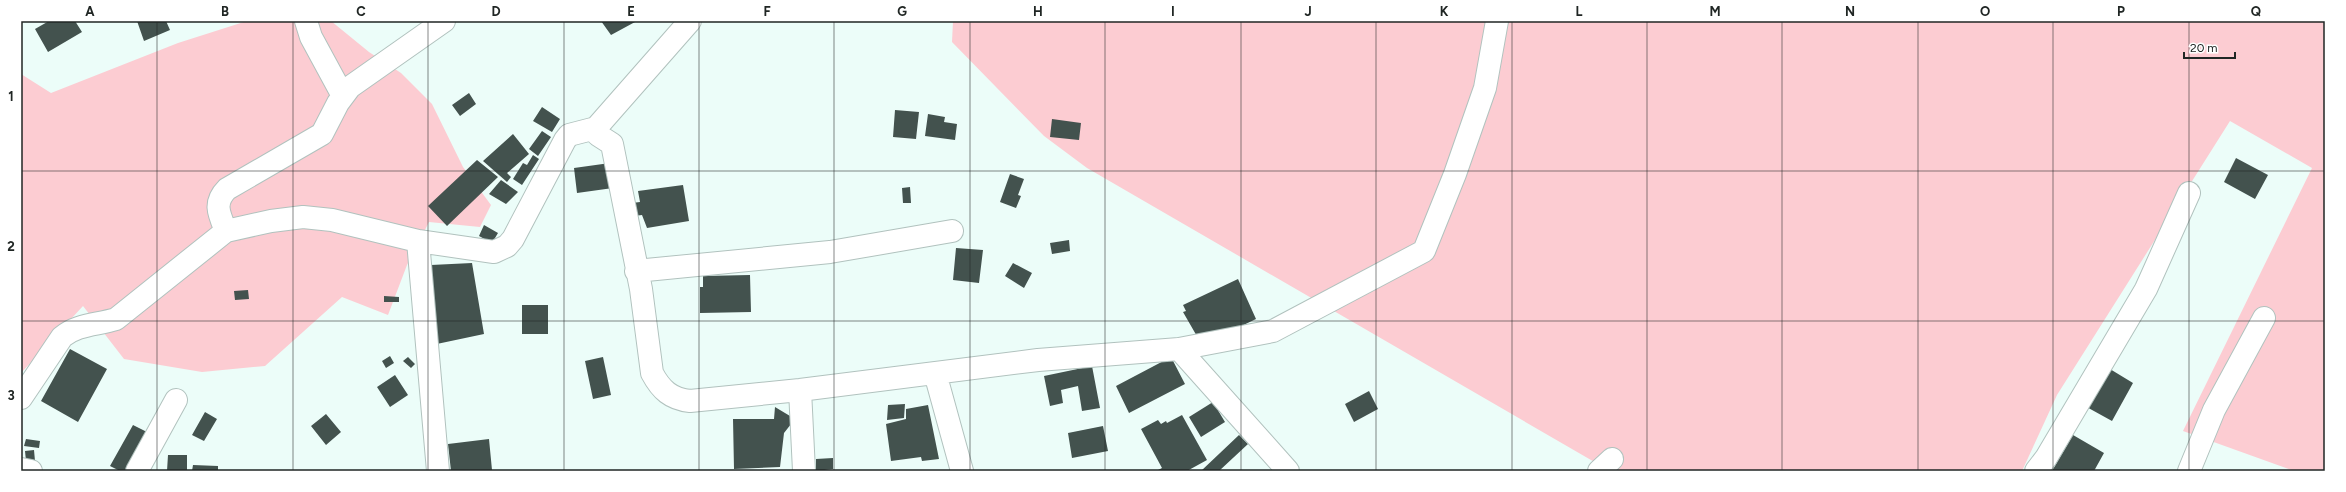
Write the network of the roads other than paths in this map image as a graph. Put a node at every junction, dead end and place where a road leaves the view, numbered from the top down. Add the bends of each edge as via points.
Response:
1 (306, 21) edge
2 (444, 21) edge
3 (690, 21) edge
4 (1497, 21) edge
5 (343, 96) junction
6 (596, 128) junction
7 (2189, 193) dead end
8 (226, 231) junction
9 (952, 231) dead end
10 (418, 241) junction
11 (636, 271) junction
12 (2264, 318) dead end
13 (1179, 349) junction
14 (935, 373) junction
15 (800, 390) junction
16 (21, 398) edge
17 (176, 400) dead end
18 (21, 469) edge
19 (30, 471) edge
20 (137, 471) edge
21 (438, 471) edge
22 (804, 471) edge
23 (962, 471) edge
24 (1288, 471) edge
25 (2036, 471) edge
26 (2189, 471) edge

1 - 5 street via 311,37
2 - 5 street via 350,87
3 - 6 street
4 - 13 street via 1485,88 1455,174 1424,251 1273,331
5 - 8 street via 322,134 227,189 220,196 218,211
6 - 10 street via 569,135 565,140 507,246 494,252
6 - 11 street via 598,135 612,144
7 - 25 street via 2146,289
8 - 10 street via 271,220 303,217 332,220
8 - 16 street via 116,319 75,327 69,331 62,337
9 - 11 street via 830,252
10 - 21 street
11 - 15 street via 652,373 668,394 678,400 690,401
12 - 26 street via 2214,410
13 - 14 street via 1038,360
13 - 24 street
14 - 15 street
14 - 23 street
15 - 22 street
17 - 20 street
18 - 19 street

